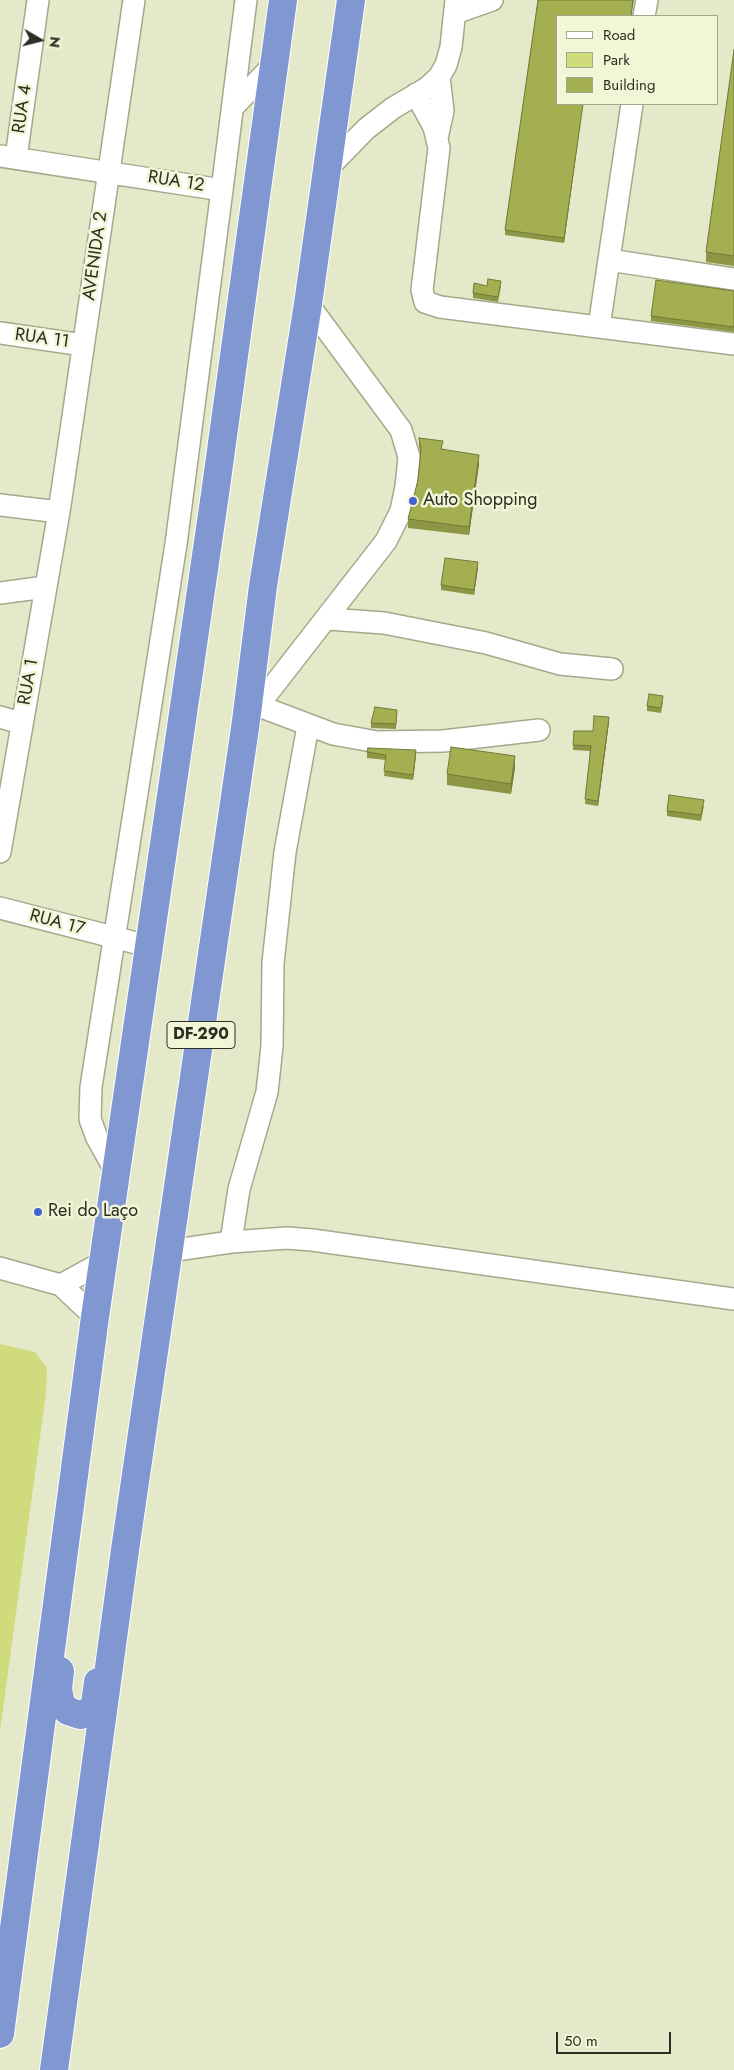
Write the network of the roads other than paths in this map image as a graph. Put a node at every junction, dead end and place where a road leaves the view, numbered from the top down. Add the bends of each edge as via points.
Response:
1 (38, 0) edge
2 (134, 0) edge
3 (246, 0) edge
4 (283, 0) edge
5 (351, 0) edge
6 (492, 0) edge
7 (646, 0) edge
8 (455, 6) edge
9 (644, 15) edge
10 (276, 62) junction
11 (439, 77) junction
12 (416, 94) junction
13 (632, 105) edge
14 (234, 106) junction
15 (438, 138) junction
16 (8, 157) edge
17 (328, 168) junction
18 (108, 171) junction
19 (222, 190) junction
20 (609, 260) junction
21 (734, 279) edge
22 (308, 304) junction
23 (600, 327) junction
24 (0, 333) edge
25 (734, 344) edge
26 (83, 345) junction
27 (0, 505) edge
28 (59, 512) junction
29 (45, 587) junction
30 (0, 593) edge
31 (328, 619) junction
32 (612, 669) dead end
33 (253, 714) junction
34 (0, 717) edge
35 (22, 723) junction
36 (308, 726) junction
37 (538, 730) dead end
38 (0, 852) edge
39 (0, 908) edge
40 (115, 938) junction
41 (148, 946) junction
42 (116, 1172) junction
43 (231, 1242) junction
44 (169, 1252) junction
45 (103, 1262) junction
46 (0, 1268) edge
47 (61, 1285) junction
48 (734, 1299) edge
49 (95, 1317) junction
50 (125, 1550) junction
51 (65, 1552) junction
52 (64, 2002) junction
53 (0, 2034) edge
54 (54, 2070) edge
55 (66, 2070) edge

1 - 16 street, RUA 4
2 - 18 street, AVENIDA 2
3 - 14 street, RUA 12
4 - 10 highway
5 - 17 highway, DF-290
6 - 8 street
7 - 9 street
8 - 11 street via 451,47
10 - 14 street
10 - 41 highway
11 - 12 street
11 - 15 street via 443,111
12 - 15 street
12 - 17 street via 366,129
13 - 20 street
14 - 19 street, RUA 12
15 - 23 street via 422,290 425,302 440,307
16 - 18 street, RUA 12
17 - 22 highway, DF-290
18 - 19 street, RUA 12
18 - 26 street, AVENIDA 2
19 - 40 street via 176,544
20 - 21 street
20 - 23 street
22 - 31 street via 401,430 408,457 406,487 393,530
22 - 33 highway, DF-290 via 263,586
23 - 25 street
24 - 26 street, RUA 11
26 - 28 street, AVENIDA 2
27 - 28 street
28 - 29 street, RUA 1
29 - 30 street
29 - 35 street, RUA 1
31 - 32 street via 384,623 486,643 560,664
31 - 33 street
33 - 36 street
33 - 44 highway, DF-290
34 - 35 street
35 - 38 street, RUA 1
36 - 37 street via 355,738 413,742 460,740
36 - 43 street via 285,852 273,963 272,1046 267,1092 239,1189
39 - 40 street, RUA 17
40 - 41 street, RUA 17
40 - 42 street via 90,1120 96,1138
41 - 42 highway
42 - 45 highway
43 - 44 street
43 - 48 street via 287,1238 312,1240
44 - 50 highway, DF-290
45 - 47 street
45 - 49 highway
46 - 47 street
47 - 49 street
49 - 51 highway
50 - 51 highway via 109,1590 94,1704 91,1711 80,1714 68,1711 60,1704 58,1690 72,1583 71,1564
50 - 52 highway, DF-290
51 - 53 highway
52 - 54 highway, DF-290
52 - 55 highway

